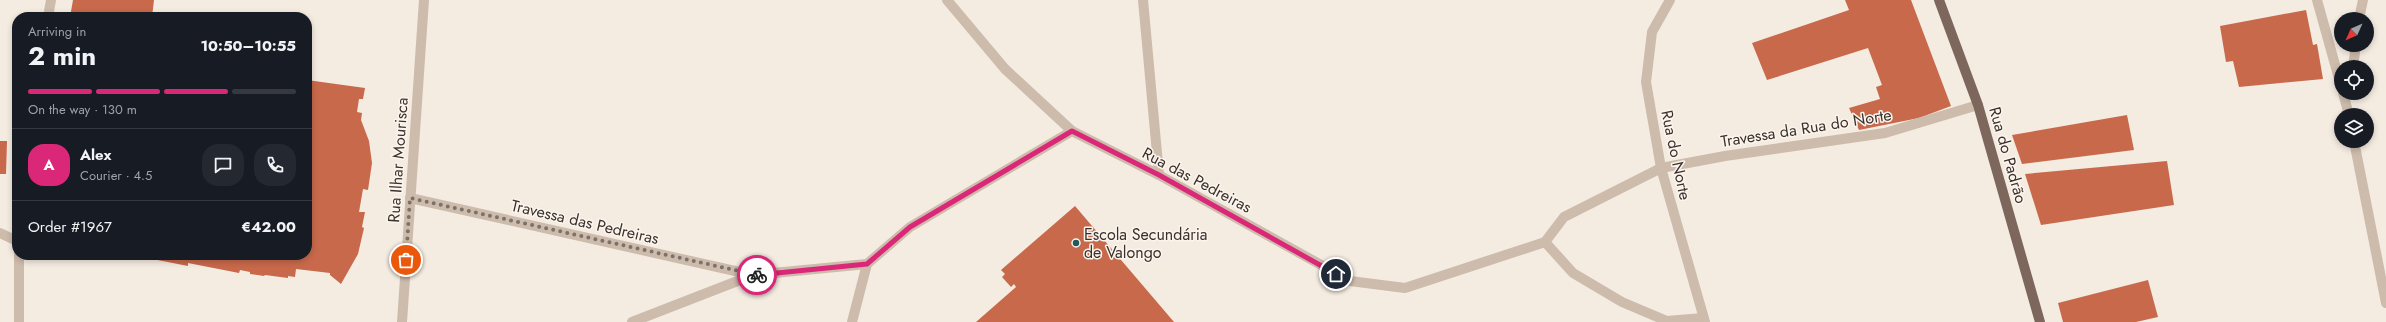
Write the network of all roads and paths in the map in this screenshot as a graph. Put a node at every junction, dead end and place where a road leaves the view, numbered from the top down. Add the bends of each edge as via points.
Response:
1 (51, 0) edge
2 (424, 0) edge
3 (947, 0) edge
4 (1143, 0) edge
5 (1670, 0) edge
6 (1939, 0) edge
7 (2318, 0) edge
8 (2363, 0) edge
9 (49, 12) edge
10 (2360, 12) edge
11 (2334, 60) edge
12 (1978, 105) junction
13 (1072, 131) junction
14 (2355, 148) edge
15 (1661, 168) junction
16 (1159, 175) junction
17 (410, 198) junction
18 (0, 233) edge
19 (12, 239) edge
20 (1545, 242) junction
21 (19, 260) edge
22 (867, 264) junction
23 (753, 275) junction
24 (2386, 303) edge
25 (1704, 320) edge
26 (19, 322) edge
27 (402, 322) edge
28 (632, 322) edge
29 (852, 322) edge
30 (2040, 322) edge

1 - 9 street
2 - 17 street, Rua Ilhar Mourisca
3 - 13 street, Rua das Pedreiras via 1006,69
4 - 16 street
5 - 15 street, Rua do Norte via 1652,32 1646,82
6 - 12 main road, Rua do Padrão
7 - 11 street
8 - 10 street
12 - 15 street, Travessa da Rua do Norte via 1885,133
12 - 30 main road, Rua do Padrão
13 - 16 street, Rua das Pedreiras
13 - 22 street via 910,227
14 - 24 street
15 - 20 street via 1564,217
15 - 25 street, Rua do Norte
16 - 20 street, Rua das Pedreiras via 1350,281 1405,288
17 - 23 street, Travessa das Pedreiras
17 - 27 street, Rua Ilhar Mourisca
18 - 19 street
20 - 25 street, Rua do Norte via 1573,272 1622,302 1667,321
21 - 26 street
22 - 23 street
22 - 29 street
23 - 28 street

